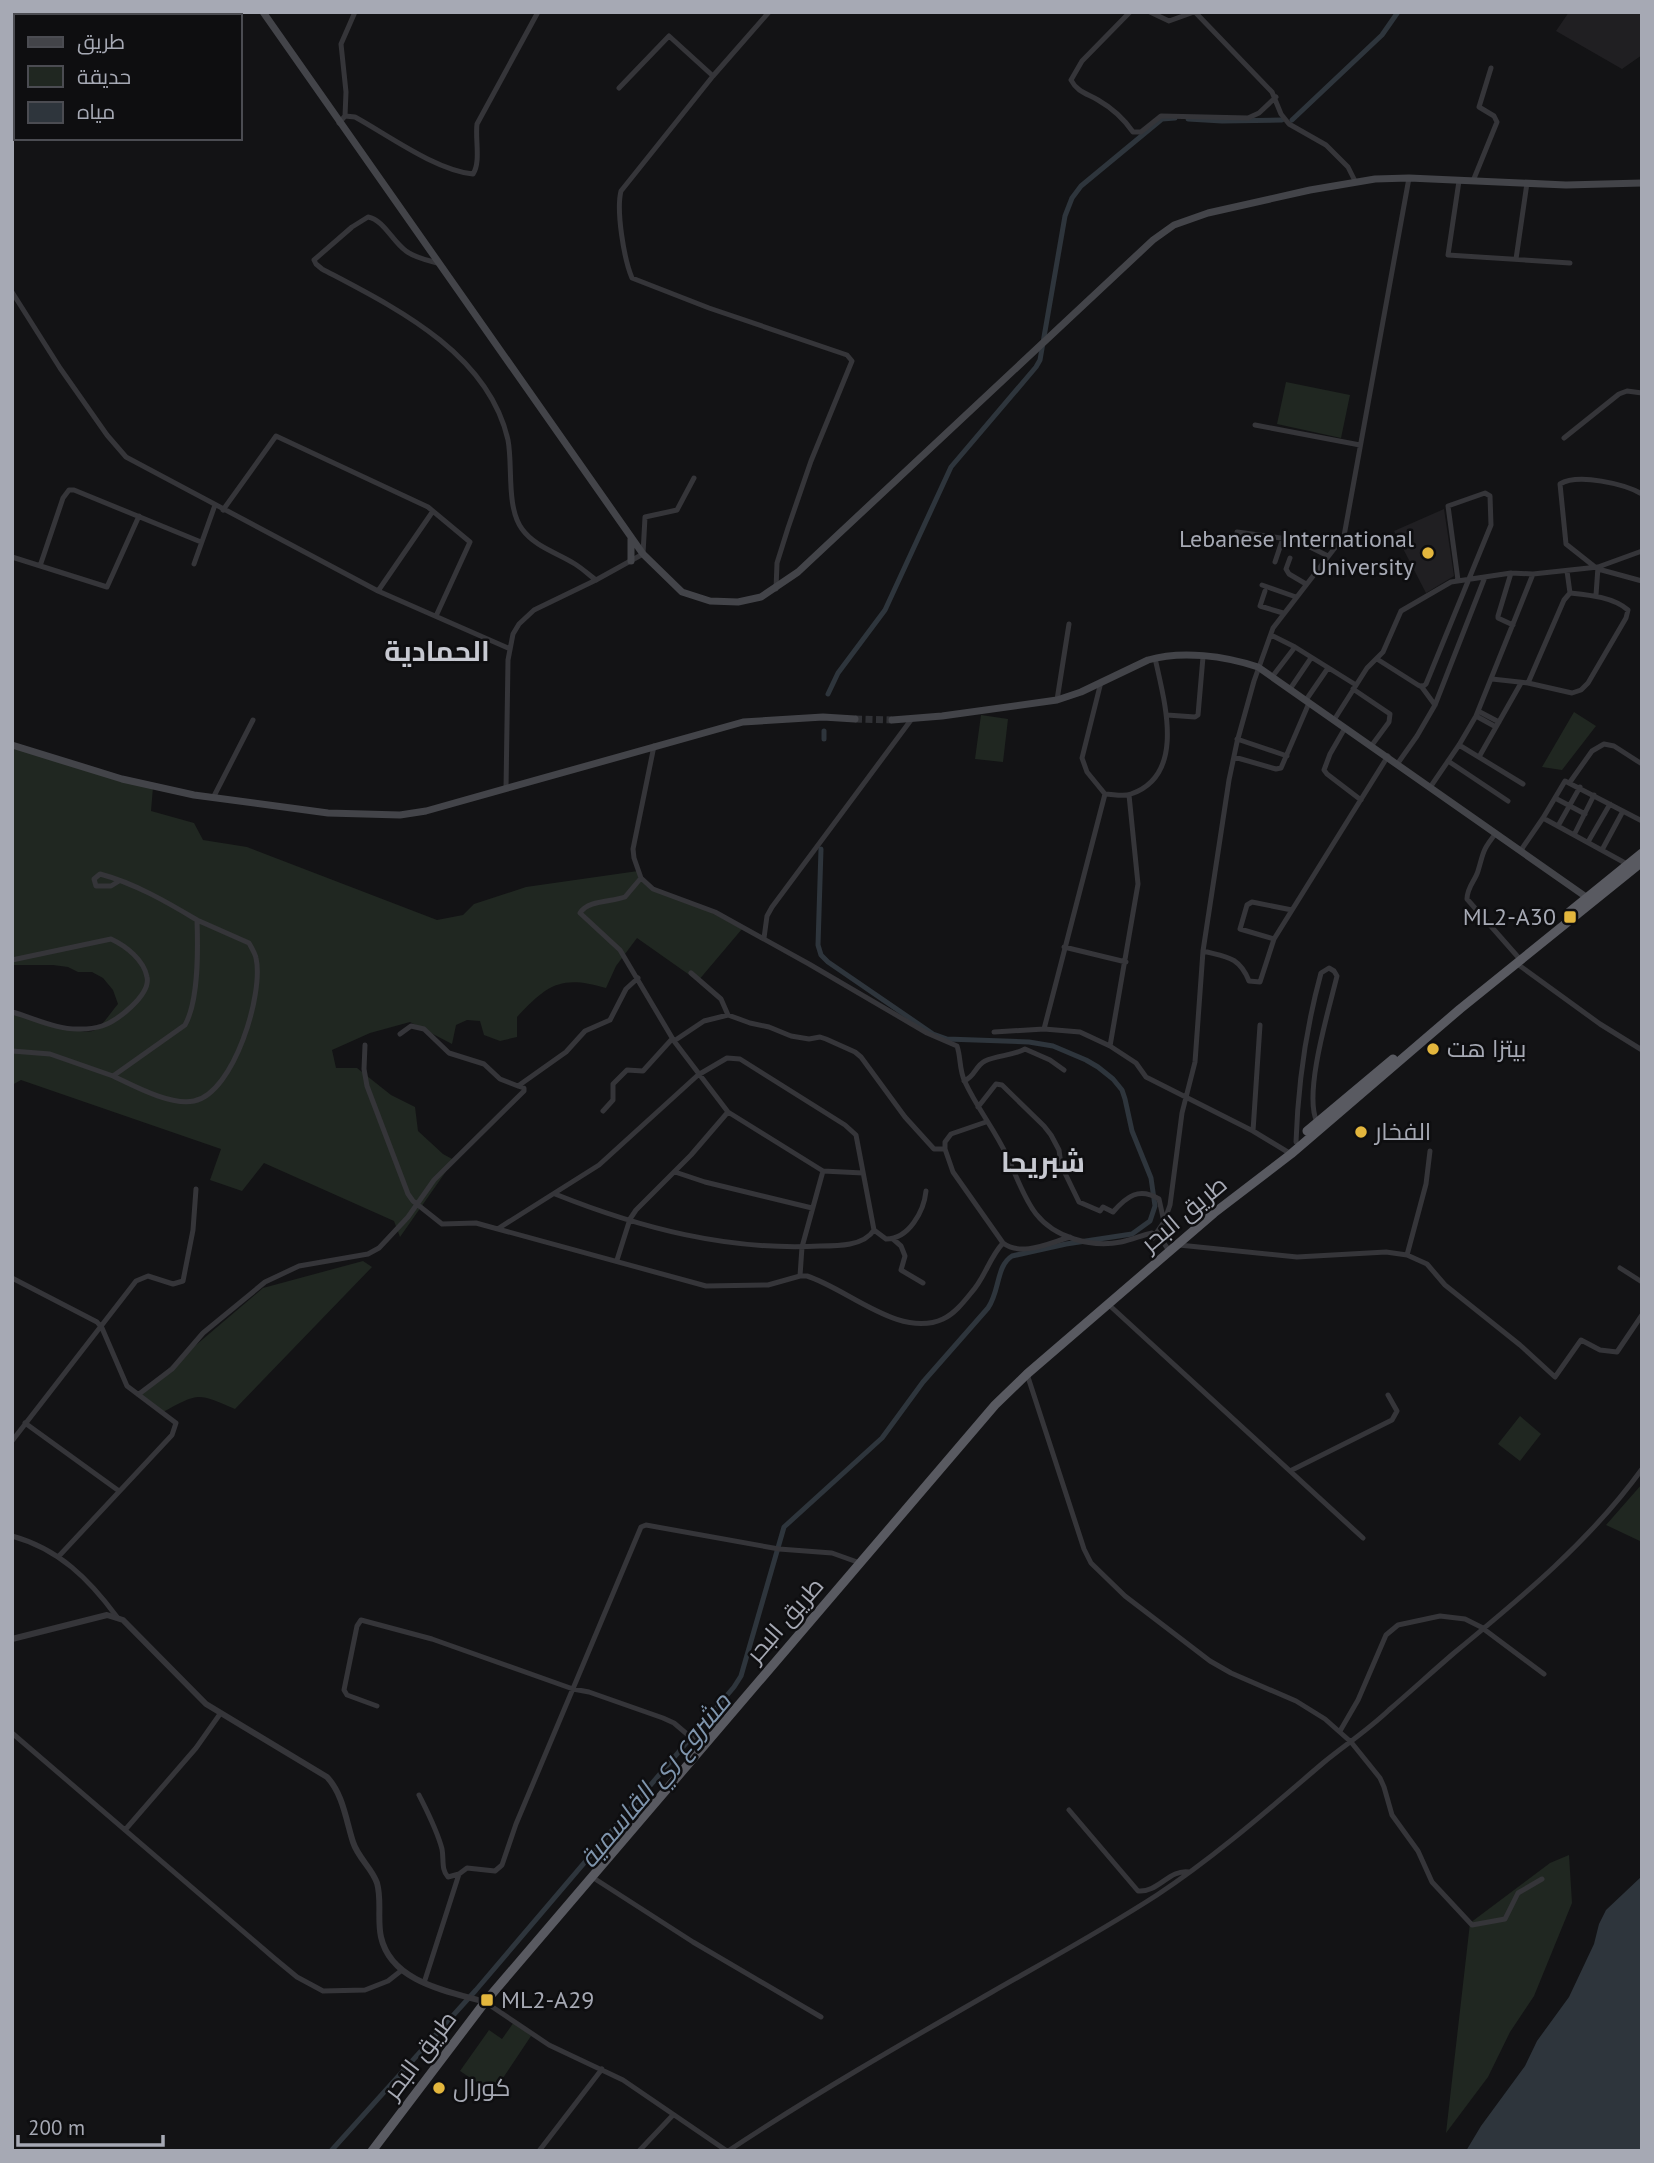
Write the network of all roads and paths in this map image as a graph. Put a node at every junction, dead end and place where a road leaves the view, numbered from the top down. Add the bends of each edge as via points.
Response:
1 (263, 12) edge
2 (355, 12) edge
3 (538, 12) edge
4 (769, 12) edge
5 (1130, 12) edge
6 (1150, 12) edge
7 (1195, 12) edge
8 (1491, 68) dead end
9 (713, 76) junction
10 (619, 88) dead end
11 (1276, 97) junction
12 (342, 119) junction
13 (1409, 178) junction
14 (1355, 181) junction
15 (1459, 181) junction
16 (1473, 181) junction
17 (1527, 183) junction
18 (1642, 183) edge
19 (1516, 259) junction
20 (438, 263) junction
21 (1570, 263) dead end
22 (12, 292) edge
23 (1642, 393) edge
24 (1255, 425) dead end
25 (1564, 438) dead end
26 (1360, 445) junction
27 (694, 478) dead end
28 (1642, 494) edge
29 (215, 505) junction
30 (223, 510) junction
31 (433, 510) junction
32 (139, 516) junction
33 (1237, 532) dead end
34 (630, 535) junction
35 (1283, 538) junction
36 (201, 542) junction
37 (1642, 551) edge
38 (643, 554) junction
39 (1328, 556) junction
40 (12, 557) edge
41 (1290, 558) dead end
42 (631, 561) junction
43 (1275, 562) dead end
44 (194, 564) dead end
45 (40, 566) junction
46 (1597, 568) junction
47 (1567, 571) junction
48 (1511, 573) junction
49 (1533, 574) junction
50 (1485, 577) junction
51 (596, 580) junction
52 (1458, 580) junction
53 (1467, 580) junction
54 (1642, 581) edge
55 (1306, 584) junction
56 (776, 589) junction
57 (378, 591) junction
58 (1570, 593) junction
59 (1595, 596) junction
60 (1296, 597) junction
61 (1283, 613) junction
62 (436, 616) junction
63 (1069, 624) dead end
64 (1513, 625) junction
65 (1271, 635) junction
66 (1295, 647) junction
67 (508, 648) junction
68 (1203, 657) junction
69 (1155, 658) junction
70 (1311, 659) junction
71 (1377, 659) junction
72 (1258, 667) junction
73 (1328, 668) junction
74 (1272, 677) junction
75 (1492, 679) junction
76 (1101, 682) junction
77 (1521, 683) junction
78 (1528, 683) junction
79 (1421, 686) junction
80 (1354, 687) junction
81 (1290, 690) junction
82 (1057, 700) junction
83 (1307, 702) junction
84 (1435, 705) junction
85 (1477, 713) junction
86 (1167, 715) junction
87 (855, 719) tunnel mouth
88 (253, 720) dead end
89 (892, 720) tunnel mouth
90 (911, 720) junction
91 (1334, 720) junction
92 (1497, 724) junction
93 (1345, 728) junction
94 (1237, 739) junction
95 (12, 745) edge
96 (1373, 745) junction
97 (1459, 745) junction
98 (654, 746) junction
99 (1287, 756) junction
100 (1388, 756) junction
101 (1234, 757) junction
102 (1479, 757) junction
103 (1448, 761) junction
104 (1398, 763) junction
105 (1642, 764) edge
106 (1570, 782) junction
107 (1522, 784) dead end
108 (1431, 786) junction
109 (1580, 787) junction
110 (506, 789) junction
111 (1105, 793) junction
112 (1129, 795) junction
113 (1594, 795) junction
114 (213, 798) junction
115 (1555, 798) junction
116 (1361, 800) junction
117 (1508, 801) dead end
118 (1610, 804) junction
119 (1570, 806) junction
120 (1623, 811) junction
121 (1585, 814) junction
122 (1544, 818) junction
123 (1642, 821) edge
124 (1558, 826) junction
125 (1496, 833) junction
126 (1574, 835) junction
127 (1588, 842) junction
128 (1521, 850) junction
129 (1602, 850) junction
130 (1642, 853) edge
131 (1642, 862) edge
132 (1627, 864) junction
133 (640, 878) junction
134 (119, 881) dead end
135 (1589, 899) junction
136 (1292, 910) junction
137 (197, 920) junction
138 (764, 939) junction
139 (1274, 939) junction
140 (1064, 947) junction
141 (1203, 951) junction
142 (12, 960) edge
143 (1517, 960) junction
144 (1126, 962) junction
145 (691, 973) dead end
146 (638, 978) junction
147 (12, 1012) edge
148 (728, 1015) junction
149 (1260, 1025) dead end
150 (1044, 1029) junction
151 (994, 1032) dead end
152 (400, 1034) dead end
153 (1306, 1039) junction
154 (673, 1040) junction
155 (1321, 1042) junction
156 (365, 1045) dead end
157 (1110, 1046) junction
158 (12, 1051) edge
159 (1642, 1051) edge
160 (1064, 1070) dead end
161 (698, 1075) junction
162 (113, 1076) junction
163 (964, 1081) junction
164 (519, 1086) junction
165 (1186, 1096) junction
166 (978, 1107) junction
167 (1312, 1110) junction
168 (603, 1111) dead end
169 (1297, 1111) junction
170 (728, 1112) junction
171 (986, 1122) junction
172 (1315, 1127) junction
173 (1253, 1131) junction
174 (1296, 1142) junction
175 (945, 1149) junction
176 (1430, 1151) dead end
177 (1289, 1153) junction
178 (823, 1171) junction
179 (675, 1172) junction
180 (863, 1172) junction
181 (196, 1189) dead end
182 (926, 1191) dead end
183 (555, 1194) junction
184 (416, 1204) junction
185 (812, 1208) junction
186 (630, 1219) junction
187 (1164, 1222) junction
188 (499, 1228) junction
189 (874, 1230) junction
190 (1155, 1236) junction
191 (1070, 1237) junction
192 (892, 1238) junction
193 (1003, 1243) junction
194 (1179, 1245) junction
195 (802, 1247) junction
196 (1167, 1248) junction
197 (1407, 1255) junction
198 (617, 1260) junction
199 (1620, 1268) dead end
200 (800, 1276) junction
201 (12, 1278) edge
202 (1642, 1282) edge
203 (923, 1283) dead end
204 (1108, 1304) junction
205 (1642, 1315) edge
206 (102, 1328) junction
207 (1027, 1374) junction
208 (138, 1394) junction
209 (1388, 1395) dead end
210 (25, 1423) junction
211 (12, 1441) edge
212 (1642, 1469) edge
213 (1290, 1471) junction
214 (119, 1491) junction
215 (12, 1536) edge
216 (1363, 1538) dead end
217 (59, 1556) junction
218 (860, 1563) junction
219 (117, 1617) junction
220 (1484, 1629) junction
221 (12, 1639) edge
222 (1544, 1674) dead end
223 (573, 1689) junction
224 (377, 1706) dead end
225 (220, 1714) junction
226 (1340, 1731) junction
227 (12, 1733) edge
228 (694, 1741) junction
229 (1350, 1742) junction
230 (419, 1795) dead end
231 (1069, 1810) dead end
232 (125, 1830) junction
233 (1189, 1872) junction
234 (459, 1874) junction
235 (592, 1877) junction
236 (1542, 1879) dead end
237 (402, 1970) junction
238 (424, 1983) junction
239 (485, 2002) junction
240 (821, 2017) dead end
241 (602, 2069) junction
242 (673, 2115) junction
243 (729, 2150) edge
244 (372, 2151) edge
245 (539, 2151) edge
246 (639, 2151) edge

1 - 12 main road
2 - 12 street via 341,44 346,92
3 - 12 street via 477,124 473,174 417,153 355,117
4 - 9 street
5 - 11 street via 1082,61 1070,80 1136,133 1161,116 1248,118
6 - 7 street via 1169,21
7 - 11 street
8 - 16 street via 1479,107 1497,122
9 - 10 street via 669,36
9 - 56 street via 625,185 619,203 621,224 635,280 851,357 788,527 775,572
11 - 14 street via 1289,124 1326,145
12 - 20 main road
13 - 14 main road
13 - 15 main road
13 - 26 street
14 - 56 main road via 1208,213 1166,229 838,537
15 - 16 main road
15 - 19 street via 1448,255
16 - 17 main road
17 - 18 main road
17 - 19 street
19 - 21 street
20 - 34 main road
20 - 51 street via 406,251 380,223 368,217 314,260 452,350 486,391 503,425 519,524 533,540
22 - 29 street via 119,451
23 - 25 street via 1619,394
24 - 26 street
26 - 39 street via 1344,536
27 - 38 street via 677,510 645,517
28 - 46 street via 1600,481 1560,484 1566,544
29 - 30 street
29 - 36 street
30 - 31 street via 276,436
30 - 57 street
31 - 57 street
31 - 62 street via 470,542
32 - 36 street
32 - 45 street via 107,587
32 - 45 street via 69,490
33 - 35 street
34 - 38 main road
34 - 42 main road
35 - 39 street
35 - 43 street
36 - 44 street
37 - 46 street
38 - 42 street
38 - 56 main road via 682,592 695,598 738,602
39 - 55 street
40 - 45 street
41 - 55 street via 1289,574
42 - 51 street
46 - 47 street
46 - 54 street
46 - 59 street
47 - 49 street
47 - 58 street
48 - 49 street
48 - 50 street
48 - 64 street via 1498,618
49 - 64 street
50 - 53 street
50 - 84 street
51 - 67 street via 534,610 519,624
52 - 53 street
52 - 53 street via 1448,506 1485,493 1490,496 1492,521
52 - 71 street via 1401,611
53 - 79 street via 1426,684
55 - 60 street
57 - 62 street
58 - 59 street
58 - 78 street
59 - 78 street via 1622,605 1628,614 1588,683 1572,693
60 - 61 street
60 - 61 street via 1264,588 1260,606
61 - 65 street
62 - 67 street
63 - 82 street
64 - 75 street
65 - 66 street
65 - 72 street
66 - 70 street
66 - 74 street
67 - 110 street
68 - 69 main road
68 - 72 main road
68 - 86 street via 1198,715
69 - 76 main road
69 - 86 street
70 - 73 street
70 - 81 street
71 - 79 street
71 - 80 street
72 - 74 main road
72 - 94 street
73 - 80 street
73 - 83 street
74 - 81 main road
75 - 77 street
75 - 85 street
76 - 82 main road
76 - 111 street via 1082,758 1087,772
77 - 78 street
77 - 92 street
79 - 84 street
80 - 91 street
80 - 96 street via 1390,714
81 - 83 main road
82 - 90 main road
83 - 91 main road
83 - 99 street
84 - 104 street
85 - 92 street
85 - 97 street
86 - 112 street via 1167,745 1158,775 1150,785
87 - 98 main road via 743,722
88 - 114 street
89 - 90 main road
90 - 138 street via 772,907
91 - 93 main road
92 - 102 street
93 - 96 main road
93 - 116 street via 1324,769
94 - 99 street
94 - 101 street
95 - 114 main road via 122,779
96 - 100 main road
97 - 102 street
97 - 103 street
98 - 110 main road
98 - 133 street via 634,849
99 - 101 street via 1276,769
100 - 104 main road
100 - 116 street
101 - 141 street
102 - 107 street
103 - 108 street
103 - 117 street
104 - 108 main road
105 - 106 street via 1604,744 1592,751
106 - 109 street
106 - 115 street via 1563,781
108 - 125 main road
109 - 113 street
109 - 119 street
110 - 114 main road via 400,815 328,813
111 - 112 street
111 - 140 street
112 - 144 street via 1139,884
113 - 118 street
113 - 121 street
115 - 119 street
115 - 122 street
116 - 136 street
118 - 120 street
118 - 127 street
119 - 121 street
119 - 124 street
120 - 123 street
120 - 129 street
121 - 126 street
122 - 124 street
122 - 128 street
124 - 126 street
125 - 128 main road
125 - 143 street via 1481,854 1467,899
126 - 127 street
127 - 129 street
128 - 135 main road
129 - 132 street
130 - 132 highway, طريق البحر
131 - 135 highway, طريق البحر
132 - 135 highway, طريق البحر
133 - 138 street via 653,889 715,912
133 - 146 street via 625,897 584,907 580,913 620,950
134 - 137 street
135 - 143 highway, طريق البحر
136 - 139 street
136 - 139 street via 1252,902 1247,905 1240,929
137 - 162 street via 192,1013 185,1025
137 - 162 street via 249,943 256,958 246,1036 236,1055 209,1096 194,1101 179,1102
138 - 163 street via 890,1013 957,1046
139 - 141 street via 1257,983 1249,981 1234,959
140 - 144 street
140 - 150 street
141 - 165 street via 1195,1062
142 - 147 street via 111,939 125,946 148,979 145,991 126,1012 102,1026 62,1027
143 - 159 street
143 - 172 highway, طريق البحر
144 - 157 street
145 - 148 street via 721,999
146 - 154 street
146 - 164 street via 626,989 610,1020 585,1031 566,1052
148 - 154 street via 704,1021
148 - 175 street via 796,1037 826,1038 855,1052 931,1147
149 - 173 street
150 - 151 street
150 - 157 street via 1080,1032
152 - 164 street via 411,1026 424,1029 449,1053 484,1064 500,1079
153 - 155 street
153 - 155 street via 1321,973 1329,968 1337,976
153 - 169 street
154 - 161 street
154 - 168 street via 643,1071 629,1069 621,1076 614,1084 613,1100
155 - 167 street
156 - 184 street via 367,1086 408,1194
157 - 165 street via 1136,1063 1146,1077
158 - 162 street via 50,1054
160 - 163 street via 1025,1049 982,1063
161 - 170 street
161 - 180 street via 727,1058 740,1059 850,1129 856,1135
161 - 183 street via 623,1146
163 - 166 street
164 - 184 street via 525,1090 434,1180
165 - 173 street
165 - 187 street
166 - 171 street
166 - 187 street via 996,1084 1007,1089 1051,1135 1081,1204 1113,1212 1136,1193 1155,1197
167 - 169 street
167 - 172 street
169 - 174 street
170 - 178 street
170 - 179 street
171 - 175 street via 951,1134
171 - 191 street via 1037,1217
172 - 174 highway, طريق البحر
172 - 177 highway, طريق البحر
173 - 177 street
174 - 177 highway, طريق البحر
175 - 193 street via 953,1172
176 - 197 street
177 - 194 highway, طريق البحر
178 - 180 street
178 - 185 street
179 - 185 street
179 - 186 street
180 - 189 street
181 - 206 street via 183,1280 173,1284 148,1276 136,1281
182 - 192 street via 920,1216
183 - 186 street
183 - 188 street
184 - 188 street via 442,1224
184 - 208 street via 394,1234 368,1254 299,1266 265,1282 202,1333 172,1369
185 - 195 street
186 - 195 street via 710,1241
186 - 198 street
187 - 190 street
188 - 198 street
189 - 192 street
189 - 195 street via 864,1240
190 - 191 street via 1121,1242
190 - 196 street
191 - 193 street via 1021,1250
192 - 203 street via 905,1256 901,1270
193 - 200 street via 972,1293 933,1323 896,1321 815,1279
194 - 196 highway, طريق البحر
194 - 197 street via 1297,1256
195 - 200 street
196 - 204 highway, طريق البحر
197 - 205 street via 1427,1264 1444,1285 1555,1377 1581,1340 1617,1352
198 - 200 street via 706,1286 768,1285
199 - 202 street
201 - 206 street via 79,1311
204 - 207 highway, طريق البحر
204 - 213 street
206 - 208 street via 125,1382
206 - 210 street
207 - 218 highway, طريق البحر via 986,1415
207 - 226 street via 1091,1563 1125,1596 1210,1661 1296,1701
208 - 214 street via 173,1419 177,1427
209 - 213 street via 1397,1411 1392,1420
210 - 211 street
210 - 214 street
212 - 220 street via 1582,1542
213 - 216 street
214 - 217 street
215 - 217 street
217 - 219 street
218 - 223 street via 832,1553 779,1549 643,1525
218 - 228 highway, طريق البحر
219 - 221 street via 99,1616
219 - 225 street
220 - 222 street
220 - 226 street via 1458,1616 1393,1627
220 - 229 street
223 - 224 street via 432,1639 361,1620 344,1690
223 - 228 street via 663,1717
223 - 234 street via 502,1865 495,1871 467,1868
225 - 232 street
225 - 237 street via 332,1783 356,1851 377,1884 383,1943
226 - 229 street
227 - 232 street
228 - 235 highway, طريق البحر
229 - 233 street
229 - 236 street via 1382,1783 1392,1815 1418,1851 1432,1882 1472,1925 1504,1919 1518,1893
230 - 234 street via 434,1826 444,1872 448,1877
231 - 233 street via 1138,1891 1148,1891 1179,1871
232 - 237 street via 311,1986 323,1991 365,1990
233 - 243 street via 1099,1931 872,2061
234 - 238 street
235 - 239 highway, طريق البحر
235 - 240 street
237 - 238 street
238 - 239 street
239 - 241 street via 549,2045
239 - 244 highway, طريق البحر
241 - 242 street
241 - 245 street
242 - 243 street
242 - 246 street

